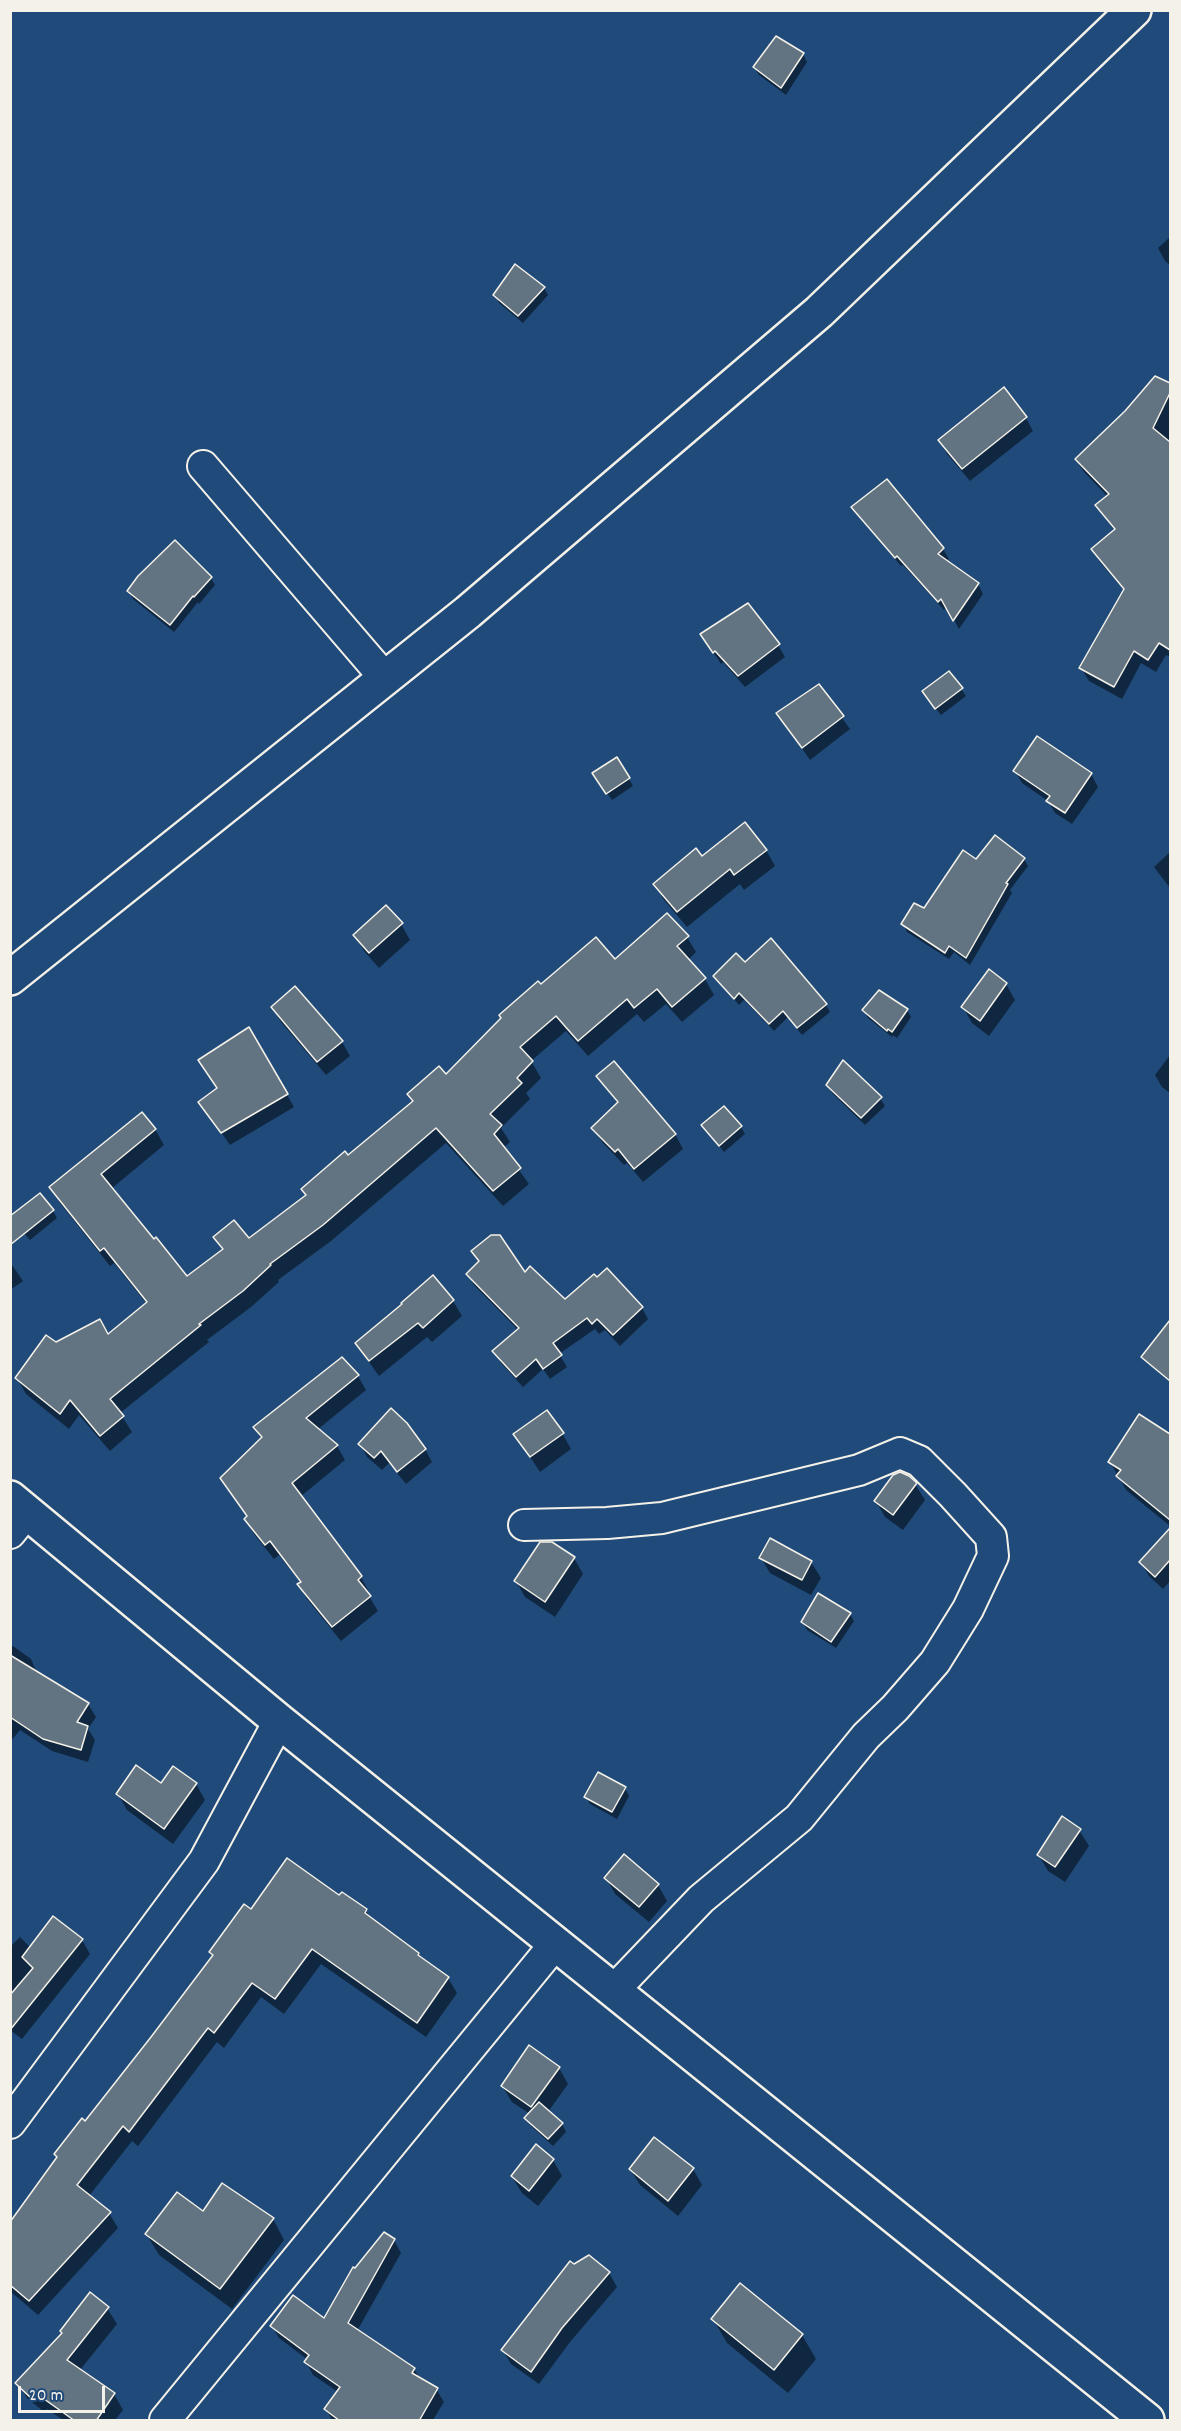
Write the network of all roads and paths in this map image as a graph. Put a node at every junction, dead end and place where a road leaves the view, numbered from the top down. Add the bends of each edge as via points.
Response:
1 (1134, 10) edge
2 (203, 466) dead end
3 (385, 678) junction
4 (10, 978) edge
5 (16, 1514) edge
6 (524, 1525) dead end
7 (279, 1721) junction
8 (555, 1944) junction
9 (613, 1990) junction
10 (10, 2123) edge
11 (165, 2421) edge
12 (1147, 2421) edge

1 - 3 main road via 819,312 468,612
2 - 3 street
3 - 4 main road
5 - 7 main road
6 - 9 street via 662,1518 859,1470 900,1453 919,1461 991,1537 993,1556 968,1609 935,1662 799,1818 700,1899
7 - 8 main road
7 - 10 street via 204,1862
8 - 9 main road
8 - 11 street
9 - 12 main road

